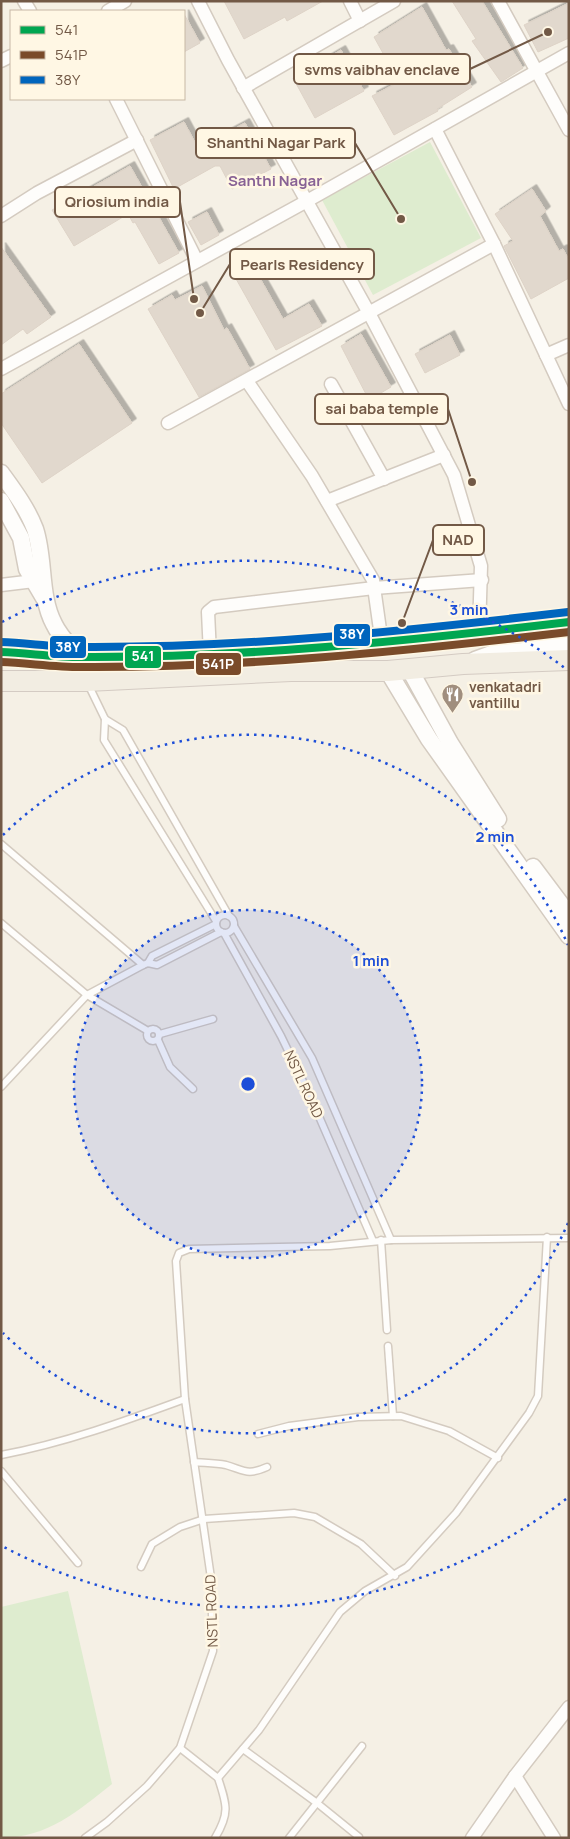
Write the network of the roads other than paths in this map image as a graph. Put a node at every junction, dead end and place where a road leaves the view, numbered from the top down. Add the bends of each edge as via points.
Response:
1 (126, 1) edge
2 (198, 1) edge
3 (350, 1) edge
4 (394, 1) edge
5 (498, 1) edge
6 (110, 10) edge
7 (360, 21) junction
8 (569, 53) edge
9 (536, 72) junction
10 (243, 88) junction
11 (117, 100) edge
12 (435, 129) junction
13 (569, 130) edge
14 (137, 140) junction
15 (307, 201) junction
16 (1, 216) edge
17 (494, 244) junction
18 (197, 261) junction
19 (369, 313) junction
20 (569, 345) edge
21 (546, 355) junction
22 (1, 369) edge
23 (247, 381) junction
24 (331, 384) dead end
25 (569, 404) edge
26 (168, 423) dead end
27 (444, 455) junction
28 (1, 473) edge
29 (384, 479) junction
30 (1, 501) edge
31 (327, 501) junction
32 (482, 580) junction
33 (34, 581) junction
34 (1, 585) edge
35 (374, 588) junction
36 (47, 604) junction
37 (569, 622) edge
38 (479, 632) junction
39 (569, 633) edge
40 (459, 635) junction
41 (382, 644) junction
42 (569, 648) edge
43 (1, 652) edge
44 (210, 654) junction
45 (80, 658) junction
46 (569, 660) edge
47 (463, 664) junction
48 (410, 670) junction
49 (388, 671) junction
50 (1, 681) edge
51 (86, 681) junction
52 (105, 719) junction
53 (1, 844) edge
54 (569, 915) edge
55 (229, 916) junction
56 (1, 923) edge
57 (216, 923) junction
58 (234, 926) junction
59 (222, 933) junction
60 (569, 936) edge
61 (146, 964) junction
62 (87, 995) junction
63 (213, 1019) dead end
64 (148, 1031) junction
65 (159, 1037) junction
66 (1, 1087) edge
67 (193, 1089) dead end
68 (547, 1237) junction
69 (569, 1238) edge
70 (381, 1240) junction
71 (392, 1240) junction
72 (373, 1241) junction
73 (387, 1330) dead end
74 (388, 1346) dead end
75 (185, 1399) junction
76 (392, 1416) junction
77 (258, 1434) dead end
78 (1, 1455) edge
79 (498, 1458) junction
80 (194, 1462) junction
81 (267, 1466) dead end
82 (1, 1471) edge
83 (204, 1519) junction
84 (78, 1563) dead end
85 (141, 1567) dead end
86 (395, 1576) junction
87 (569, 1707) edge
88 (362, 1746) dead end
89 (180, 1748) junction
90 (243, 1749) junction
91 (515, 1776) junction
92 (218, 1778) junction
93 (317, 1803) junction
94 (359, 1837) edge
95 (85, 1838) edge
96 (215, 1838) edge
97 (289, 1838) edge
98 (472, 1838) edge
99 (554, 1838) edge

1 - 6 street
2 - 10 street
3 - 7 street
4 - 7 street
5 - 9 street
7 - 10 street
8 - 9 street
9 - 12 street
9 - 13 street
10 - 15 street
11 - 14 street
12 - 15 street
12 - 17 street
14 - 16 street via 37,193
14 - 18 street
15 - 18 street
15 - 19 street
17 - 19 street
17 - 21 street
18 - 22 street
19 - 23 street
19 - 27 street
20 - 21 street
21 - 25 street
23 - 26 street
23 - 31 street
24 - 29 street
27 - 29 street
27 - 32 street via 455,480 481,566
28 - 36 street via 23,505 34,529 42,554
29 - 31 street
30 - 33 street via 20,538 27,569
31 - 35 street via 373,580
32 - 35 street
32 - 38 street
33 - 34 street
33 - 36 street
35 - 41 street
35 - 44 street via 214,608 208,612
36 - 45 street via 53,624
37 - 38 main road
38 - 40 main road
39 - 40 street via 494,638
40 - 41 main road
41 - 44 main road
42 - 47 street via 494,653
43 - 45 main road
44 - 45 main road
46 - 47 main road
47 - 48 main road
48 - 49 main road
48 - 54 street via 450,743 500,821
49 - 51 main road
49 - 60 street via 429,739
50 - 51 main road
51 - 52 lane
52 - 55 lane via 123,730
52 - 57 lane, NSTL ROAD via 104,740
53 - 61 lane
55 - 57 lane via 220,916
55 - 58 lane
56 - 62 lane
57 - 59 lane, NSTL ROAD
57 - 61 lane via 152,956
58 - 59 lane via 232,931
58 - 71 lane via 312,1058
59 - 61 lane via 157,965
59 - 72 lane, NSTL ROAD via 285,1045
61 - 62 lane
62 - 64 lane
62 - 66 lane
63 - 65 lane
64 - 65 lane via 154,1029
64 - 65 lane via 150,1041
65 - 67 lane via 170,1067
68 - 69 lane, NSTL ROAD
68 - 71 lane, NSTL ROAD
68 - 79 lane via 538,1396
70 - 71 lane, NSTL ROAD
70 - 72 lane, NSTL ROAD
70 - 73 lane
72 - 75 lane, NSTL ROAD via 330,1246 189,1249 179,1253 176,1261
74 - 76 lane
75 - 78 lane via 118,1424
75 - 80 lane, NSTL ROAD
76 - 77 lane via 289,1426
76 - 79 lane via 426,1422 449,1431
79 - 86 lane via 456,1513
80 - 81 lane via 226,1465 252,1473
80 - 83 lane, NSTL ROAD
82 - 84 lane
83 - 85 lane via 180,1526 152,1544
83 - 86 lane via 294,1514 314,1517 361,1544
83 - 89 lane, NSTL ROAD via 211,1578 213,1651
86 - 90 lane via 365,1591 340,1612
87 - 91 street
88 - 93 lane
89 - 92 lane
89 - 95 lane, NSTL ROAD via 147,1786
90 - 92 lane
90 - 93 lane
91 - 98 street
91 - 99 street
92 - 96 lane via 227,1805 225,1822
93 - 94 lane
93 - 97 lane

